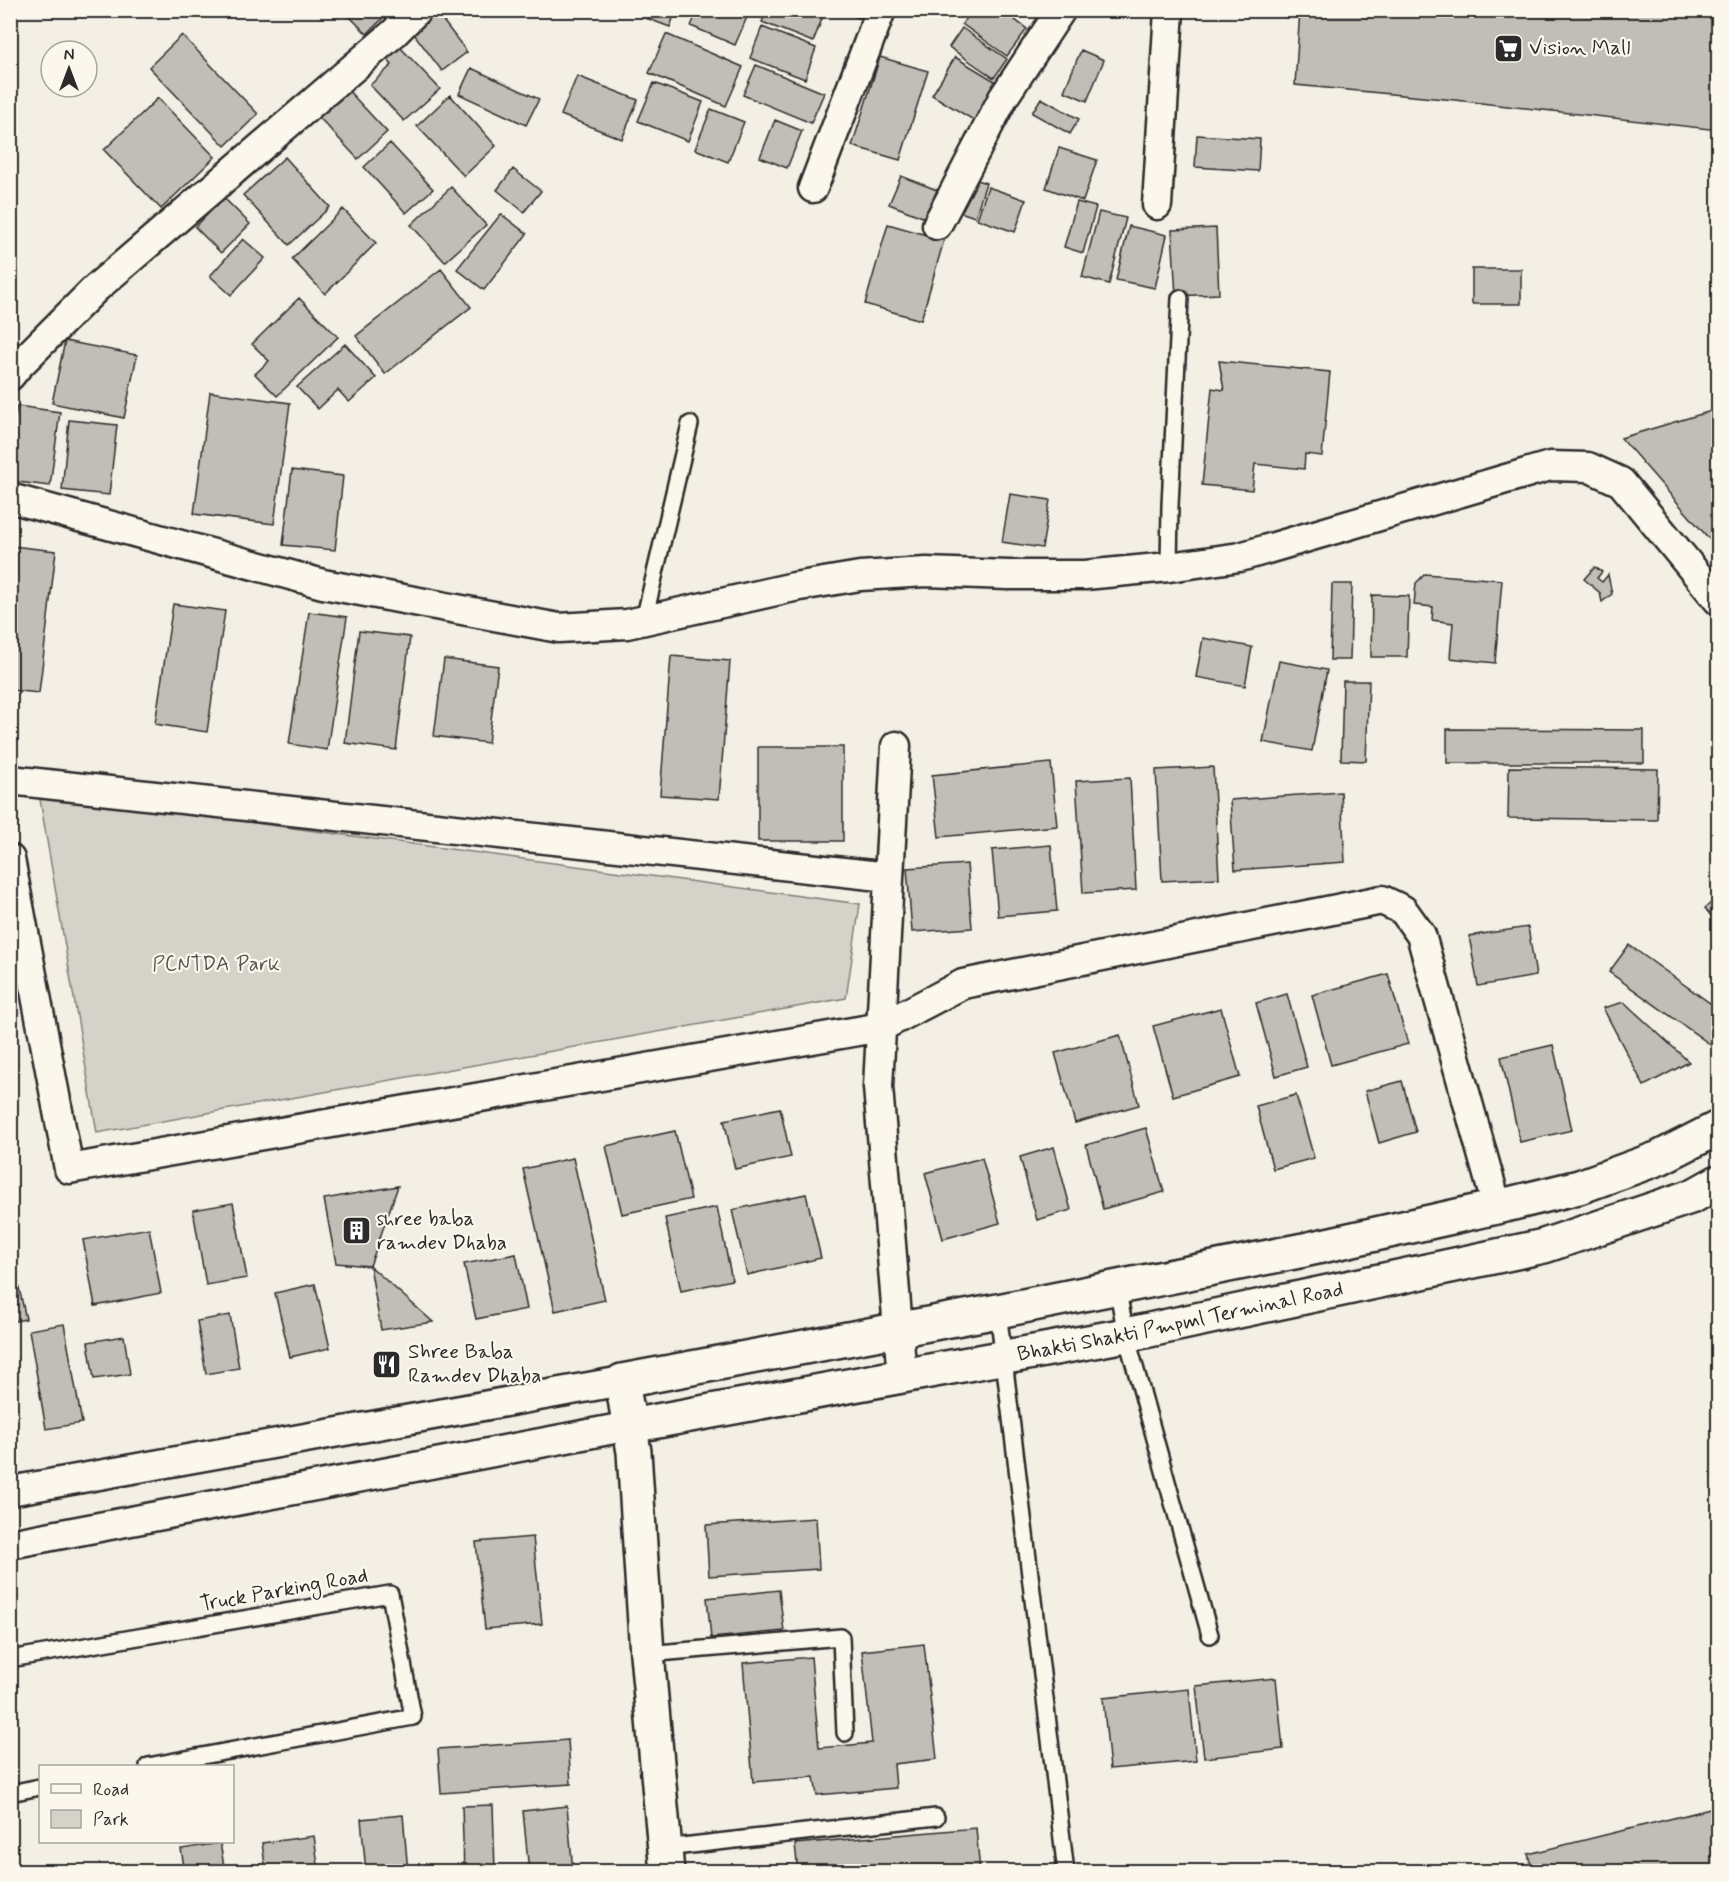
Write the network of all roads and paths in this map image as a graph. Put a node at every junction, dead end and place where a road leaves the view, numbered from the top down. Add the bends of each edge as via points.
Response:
1 (417, 10) edge
2 (881, 10) edge
3 (1061, 10) edge
4 (1169, 10) edge
5 (813, 188) dead end
6 (1157, 205) dead end
7 (937, 225) dead end
8 (1180, 298) dead end
9 (10, 376) edge
10 (690, 424) dead end
11 (10, 498) edge
12 (1169, 567) junction
13 (1719, 600) edge
14 (644, 620) junction
15 (896, 746) dead end
16 (10, 780) edge
17 (10, 859) edge
18 (889, 877) junction
19 (881, 1027) junction
20 (1719, 1128) edge
21 (1719, 1182) edge
22 (1497, 1207) junction
23 (1117, 1287) junction
24 (998, 1311) junction
25 (899, 1330) junction
26 (1126, 1335) junction
27 (1003, 1359) junction
28 (902, 1377) junction
29 (622, 1381) junction
30 (630, 1426) junction
31 (10, 1491) edge
32 (10, 1544) edge
33 (1210, 1635) dead end
34 (647, 1654) junction
35 (10, 1659) edge
36 (845, 1733) dead end
37 (159, 1765) edge
38 (39, 1787) edge
39 (10, 1792) edge
40 (936, 1817) dead end
41 (666, 1860) edge
42 (1066, 1872) edge

1 - 9 street via 95,290
2 - 5 street
3 - 7 street via 1003,98
4 - 6 street
8 - 12 lane
10 - 14 lane
11 - 14 street via 323,585 559,628
12 - 13 street via 1240,557 1550,466 1588,467 1621,482
12 - 14 street via 1085,575 926,572 860,576
15 - 18 street
16 - 18 street
17 - 19 street via 69,1169
18 - 19 street
19 - 22 street via 963,984 1382,900 1403,909 1421,936
19 - 25 street via 878,1087
20 - 22 main road via 1659,1158 1579,1187
21 - 26 main road, Bhakti Shakti Pmpml Terminal Road via 1693,1196 1544,1246
22 - 23 main road
23 - 24 main road
23 - 26 lane
24 - 25 main road
24 - 27 lane
25 - 28 street
25 - 29 main road
26 - 27 main road, Bhakti Shakti Pmpml Terminal Road
26 - 33 lane
27 - 28 main road, Bhakti Shakti Pmpml Terminal Road
27 - 42 lane
28 - 30 main road, Bhakti Shakti Pmpml Terminal Road
29 - 30 main road
29 - 31 street
30 - 32 street
30 - 34 main road
34 - 36 lane via 841,1638
34 - 41 main road
35 - 37 lane, Truck Parking Road via 390,1594 413,1717
38 - 39 lane
40 - 41 lane

